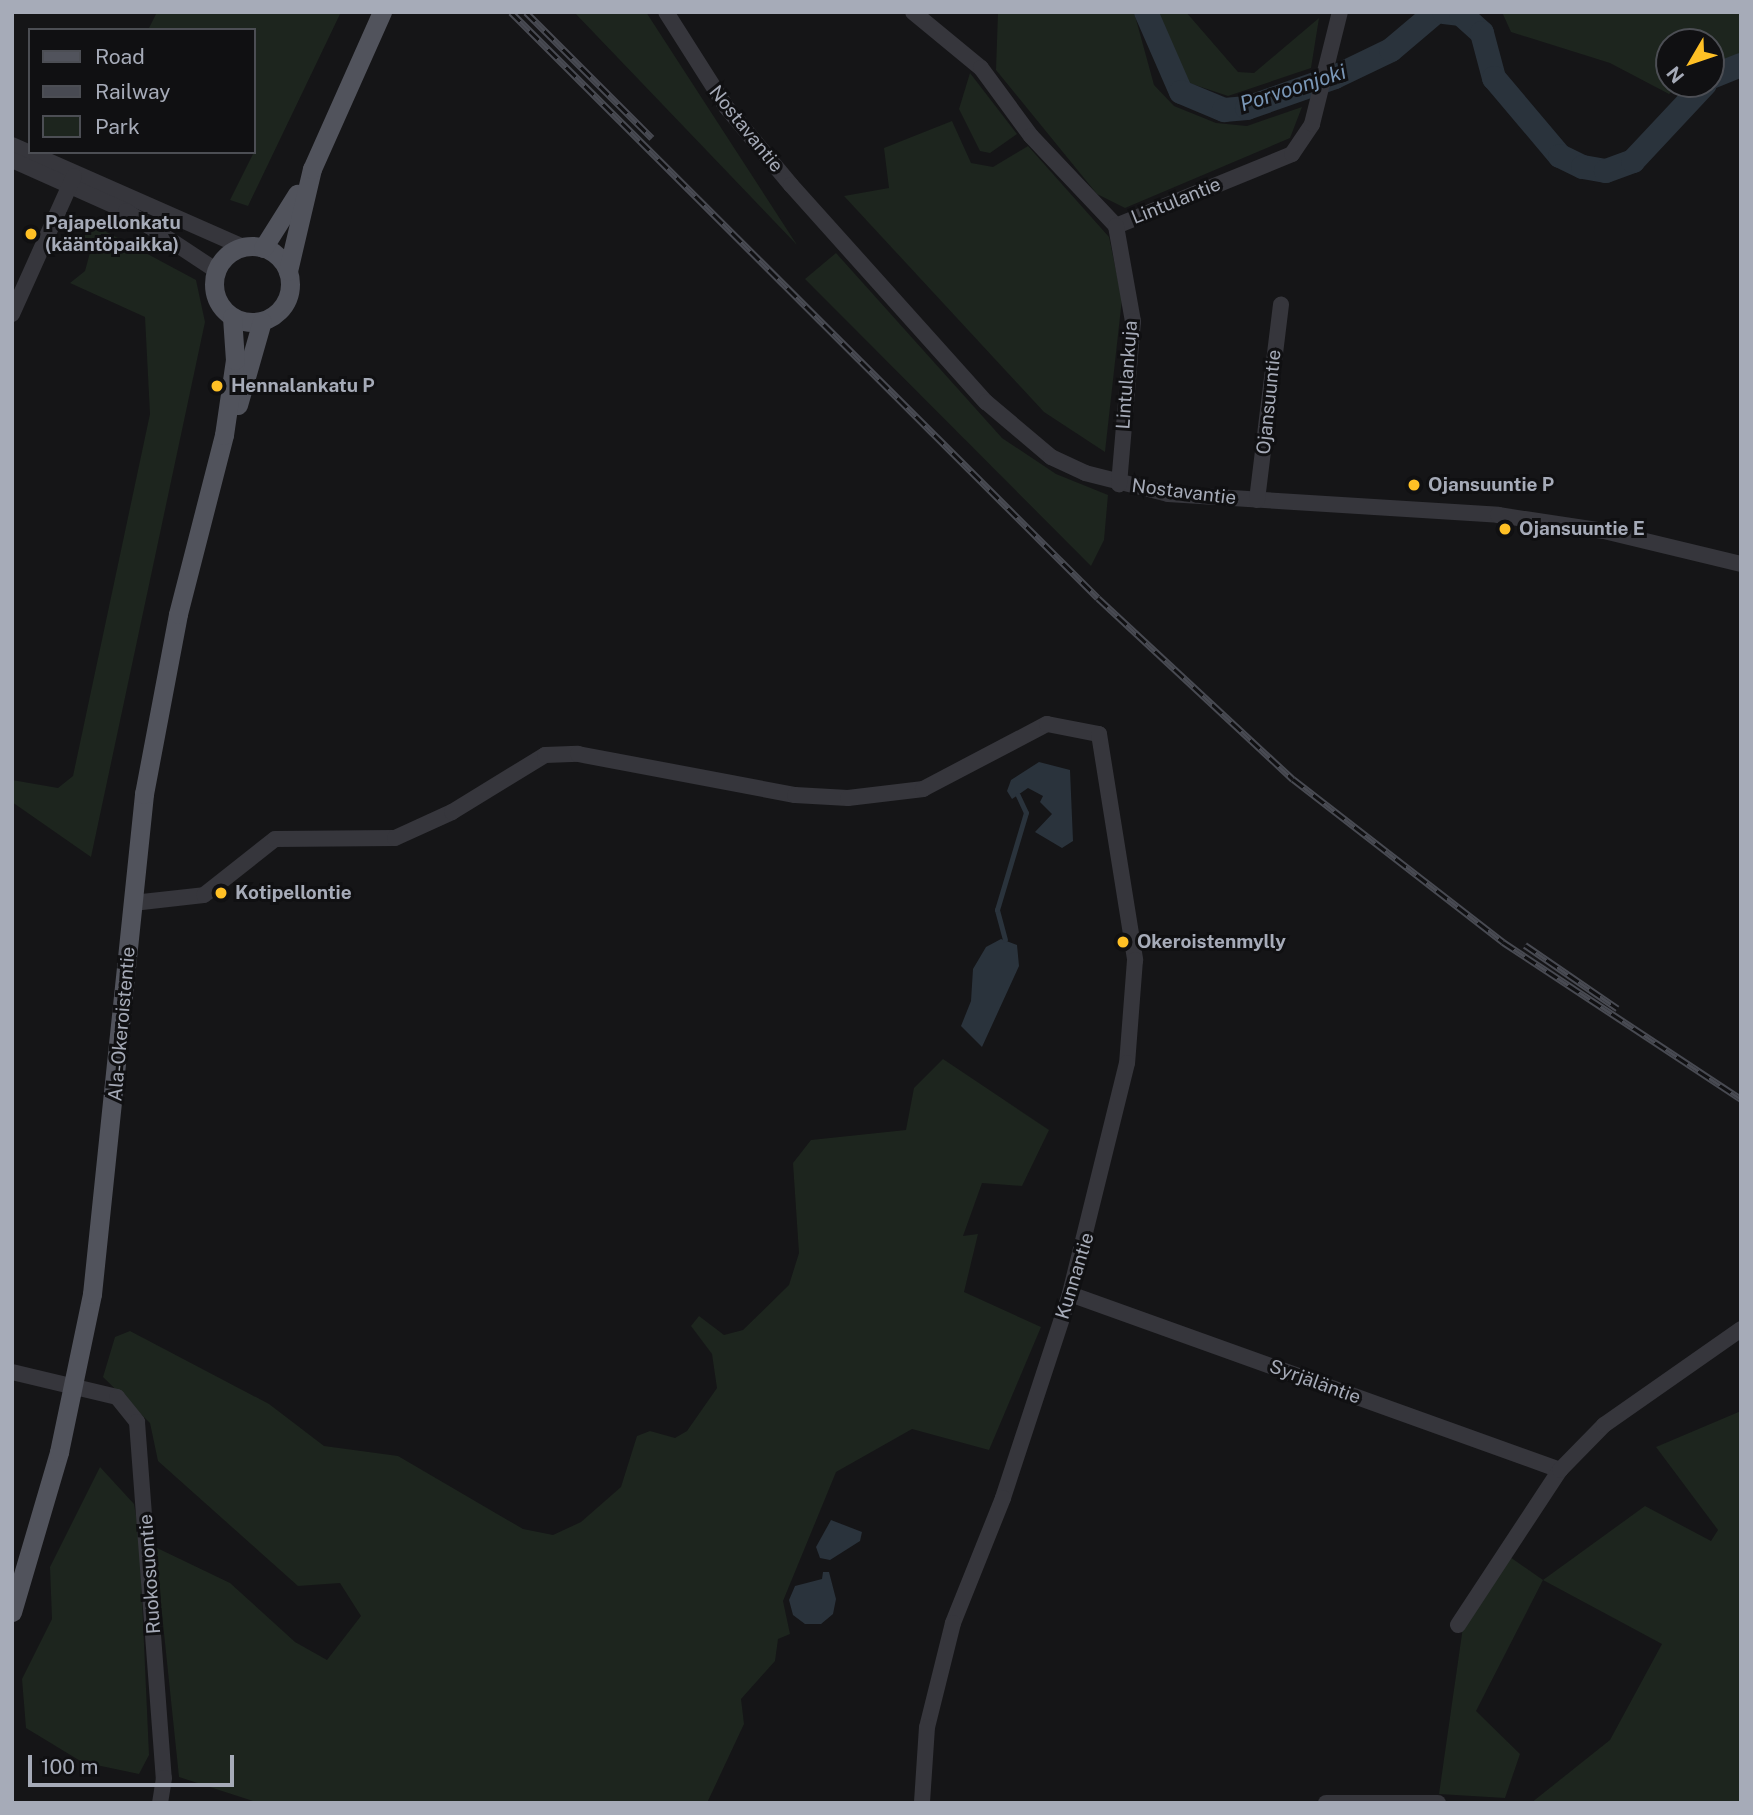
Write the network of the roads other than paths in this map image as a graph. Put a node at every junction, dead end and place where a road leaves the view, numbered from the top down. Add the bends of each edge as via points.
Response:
1 (382, 12) edge
2 (666, 12) edge
3 (1340, 12) edge
4 (921, 14) edge
5 (12, 145) edge
6 (12, 160) edge
7 (312, 169) junction
8 (72, 180) junction
9 (1116, 226) junction
10 (243, 247) junction
11 (263, 248) junction
12 (217, 271) junction
13 (288, 271) junction
14 (1280, 304) dead end
15 (12, 314) edge
16 (232, 317) junction
17 (262, 321) junction
18 (224, 435) junction
19 (1119, 484) junction
20 (1257, 500) junction
21 (1741, 564) edge
22 (133, 903) junction
23 (1070, 1294) junction
24 (1741, 1329) edge
25 (12, 1372) edge
26 (74, 1387) junction
27 (1560, 1470) junction
28 (12, 1612) edge
29 (1458, 1625) dead end
30 (160, 1803) edge
31 (922, 1803) edge
32 (1326, 1803) edge
33 (1438, 1803) edge

1 - 7 main road
2 - 19 street, Nostavantie via 727,108 986,402 1051,457
3 - 9 street, Lintulantie via 1306,140 1292,154
4 - 9 street, Lintulantie via 981,68 1031,135
5 - 8 street
6 - 8 street
7 - 11 main road
7 - 13 main road
8 - 10 street
8 - 12 street via 169,235
8 - 15 street
9 - 19 street, Lintulankuja via 1133,321
10 - 11 main road
10 - 12 main road
11 - 13 main road
12 - 16 main road via 217,300
13 - 17 main road via 288,296
14 - 20 street, Ojansuuntie
16 - 17 main road
16 - 18 main road, Ala-Okeroistentie via 234,379
17 - 18 main road, Ala-Okeroistentie via 251,373
18 - 22 main road, Ala-Okeroistentie via 161,700
19 - 20 street, Nostavantie
20 - 21 street, Nostavantie via 1498,515 1604,531
22 - 23 street, Kunnantie via 204,895 275,839 395,838 453,812 545,755 578,754 795,795 849,798 923,789 1047,724 1099,734 1135,960 1128,1063
22 - 26 main road, Ala-Okeroistentie via 105,1205
23 - 27 street, Syrjäläntie
23 - 31 street, Kunnantie via 1003,1498 953,1623 928,1727
24 - 27 street via 1604,1425
25 - 26 street, Ruokosuontie
26 - 28 main road, Ala-Okeroistentie
26 - 30 street, Ruokosuontie via 117,1397 137,1422 164,1778
27 - 29 street
32 - 33 street

